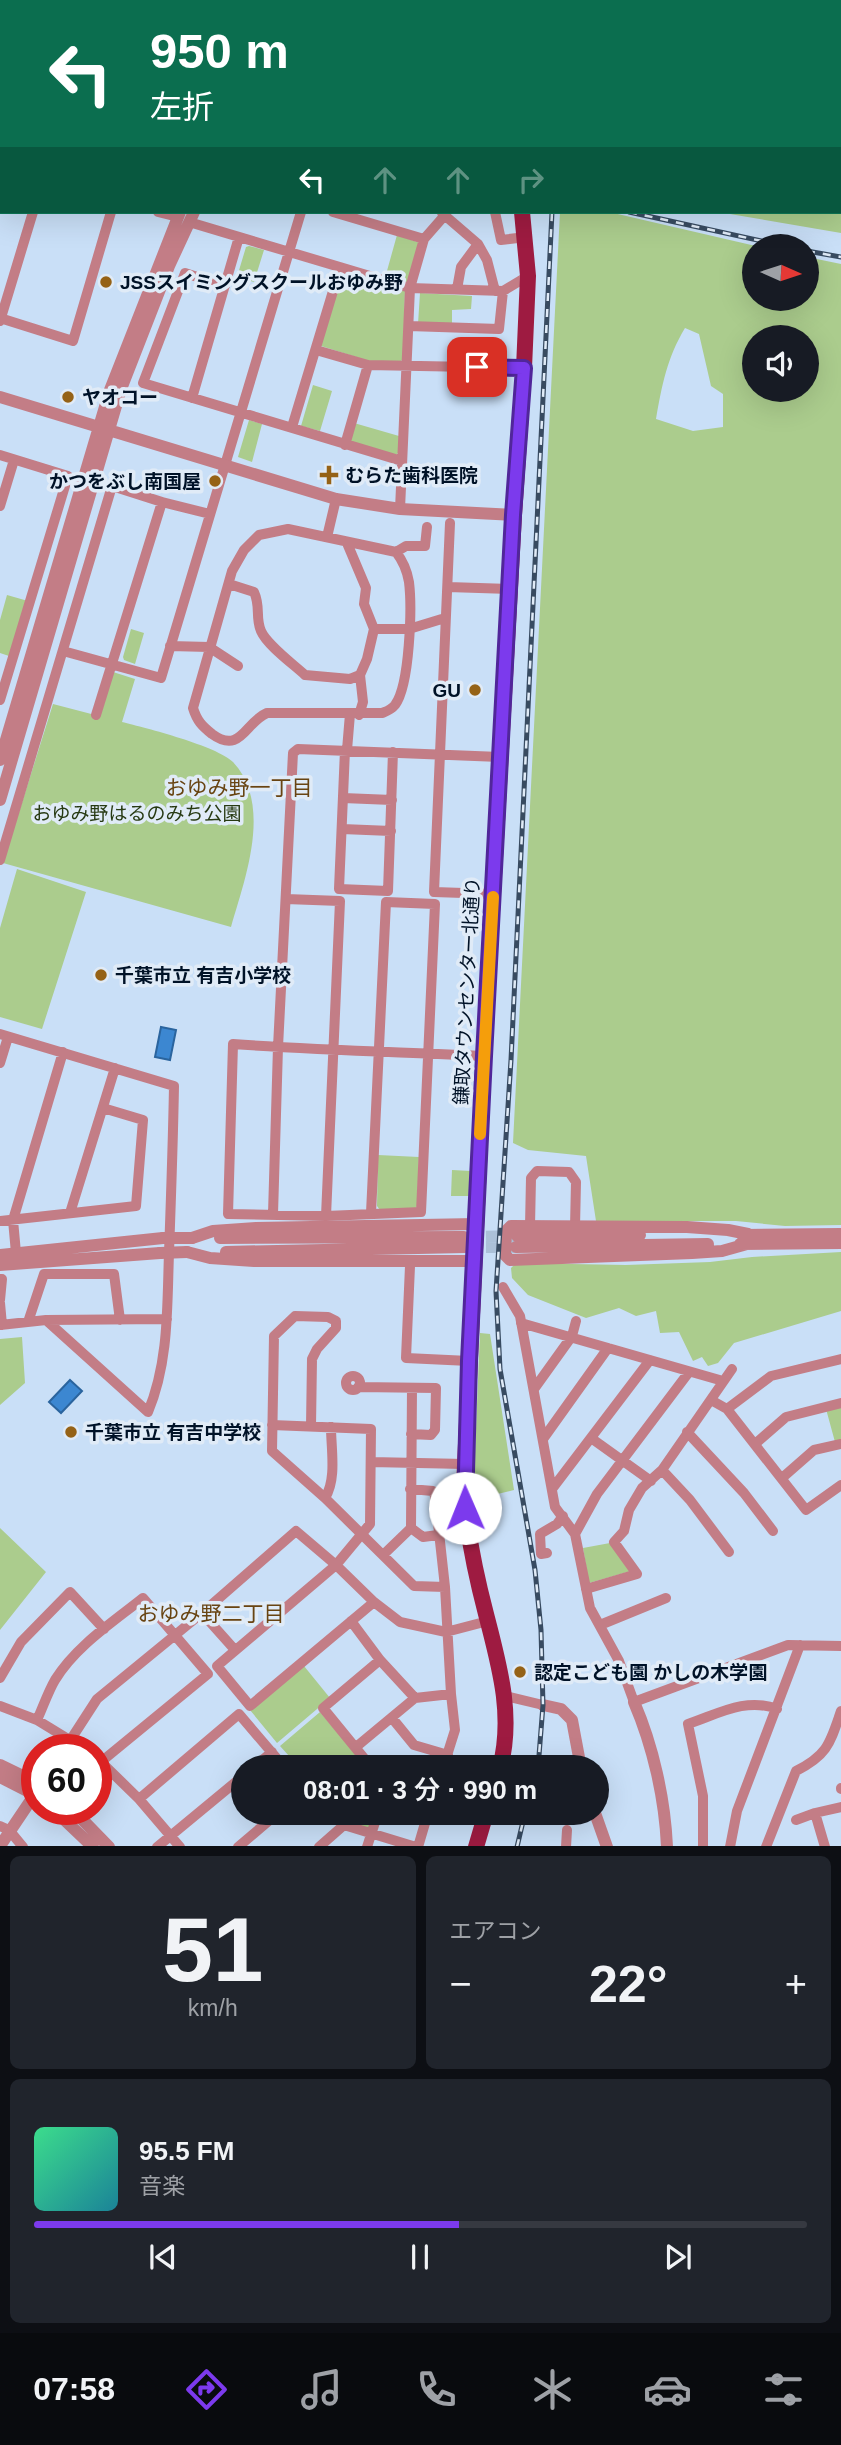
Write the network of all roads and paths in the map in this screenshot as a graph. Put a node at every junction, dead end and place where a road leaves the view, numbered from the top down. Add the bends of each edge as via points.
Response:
1 (32, 214) edge
2 (110, 214) edge
3 (300, 214) edge
4 (340, 214) edge
5 (443, 214) edge
6 (496, 214) edge
7 (522, 214) edge
8 (185, 216) edge
9 (239, 237) junction
10 (526, 237) junction
11 (424, 239) junction
12 (478, 244) junction
13 (289, 253) junction
14 (340, 268) junction
15 (528, 276) junction
16 (225, 286) junction
17 (410, 288) junction
18 (457, 289) junction
19 (499, 291) junction
20 (0, 319) edge
21 (409, 326) junction
22 (316, 350) junction
23 (369, 365) junction
24 (406, 365) junction
25 (524, 368) junction
26 (0, 397) edge
27 (192, 398) junction
28 (239, 412) junction
29 (292, 427) junction
30 (104, 428) junction
31 (345, 445) junction
32 (0, 455) edge
33 (14, 460) junction
34 (402, 461) junction
35 (223, 464) junction
36 (336, 499) junction
37 (162, 502) junction
38 (0, 506) edge
39 (400, 509) junction
40 (210, 514) junction
41 (513, 515) junction
42 (450, 523) dead end
43 (427, 527) dead end
44 (327, 537) junction
45 (346, 543) junction
46 (396, 552) junction
47 (229, 584) junction
48 (448, 587) junction
49 (510, 589) junction
50 (445, 618) junction
51 (374, 629) junction
52 (409, 629) junction
53 (170, 646) junction
54 (209, 647) junction
55 (63, 651) junction
56 (0, 659) edge
57 (12, 662) junction
58 (111, 664) junction
59 (238, 666) dead end
60 (360, 675) junction
61 (0, 700) edge
62 (354, 714) junction
63 (96, 715) dead end
64 (346, 750) junction
65 (393, 752) junction
66 (441, 754) junction
67 (500, 757) junction
68 (0, 760) edge
69 (343, 798) junction
70 (0, 800) edge
71 (392, 800) junction
72 (342, 829) junction
73 (391, 831) junction
74 (0, 860) edge
75 (493, 894) junction
76 (286, 899) junction
77 (4, 1035) edge
78 (278, 1047) junction
79 (332, 1050) junction
80 (380, 1050) junction
81 (63, 1052) junction
82 (428, 1053) junction
83 (484, 1056) junction
84 (0, 1063) edge
85 (115, 1068) junction
86 (103, 1108) junction
87 (69, 1213) junction
88 (371, 1213) junction
89 (273, 1214) junction
90 (326, 1216) junction
91 (13, 1220) junction
92 (0, 1221) edge
93 (476, 1224) junction
94 (530, 1226) junction
95 (575, 1227) junction
96 (841, 1234) edge
97 (192, 1238) junction
98 (748, 1239) junction
99 (517, 1242) tunnel mouth
100 (841, 1243) edge
101 (468, 1248) junction
102 (16, 1253) junction
103 (0, 1255) edge
104 (0, 1265) edge
105 (410, 1266) dead end
106 (0, 1279) edge
107 (503, 1287) dead end
108 (0, 1301) edge
109 (167, 1319) junction
110 (46, 1320) junction
111 (120, 1320) junction
112 (576, 1321) dead end
113 (28, 1322) junction
114 (522, 1323) junction
115 (1, 1325) edge
116 (572, 1336) junction
117 (608, 1348) junction
118 (841, 1359) edge
119 (650, 1360) junction
120 (469, 1361) junction
121 (732, 1369) dead end
122 (689, 1371) junction
123 (723, 1381) junction
124 (359, 1387) dead end
125 (412, 1388) junction
126 (534, 1389) junction
127 (710, 1399) junction
128 (841, 1403) edge
129 (727, 1409) junction
130 (272, 1425) junction
131 (311, 1426) junction
132 (331, 1427) junction
133 (687, 1432) junction
134 (411, 1434) junction
135 (592, 1438) junction
136 (543, 1439) junction
137 (755, 1444) junction
138 (841, 1444) edge
139 (623, 1461) junction
140 (370, 1462) junction
141 (411, 1463) junction
142 (465, 1464) junction
143 (662, 1470) junction
144 (782, 1479) junction
145 (651, 1481) junction
146 (841, 1485) edge
147 (410, 1489) junction
148 (552, 1489) junction
149 (325, 1497) junction
150 (563, 1516) junction
151 (411, 1528) junction
152 (773, 1531) dead end
153 (575, 1534) junction
154 (363, 1535) junction
155 (438, 1535) junction
156 (729, 1552) dead end
157 (547, 1553) dead end
158 (383, 1555) junction
159 (336, 1565) junction
160 (445, 1587) junction
161 (586, 1589) junction
162 (666, 1598) dead end
163 (374, 1602) junction
164 (202, 1613) junction
165 (351, 1620) junction
166 (488, 1621) junction
167 (600, 1625) junction
168 (104, 1629) junction
169 (446, 1632) junction
170 (174, 1635) junction
171 (840, 1644) edge
172 (800, 1645) junction
173 (236, 1650) junction
174 (380, 1660) junction
175 (0, 1678) edge
176 (451, 1694) junction
177 (505, 1696) junction
178 (415, 1698) junction
179 (634, 1702) junction
180 (542, 1705) joint
181 (0, 1706) edge
182 (777, 1709) junction
183 (841, 1711) edge
184 (392, 1718) junction
185 (37, 1720) junction
186 (61, 1734) edge
187 (75, 1734) edge
188 (356, 1747) junction
189 (112, 1749) edge
190 (272, 1752) junction
191 (268, 1755) edge
192 (274, 1755) edge
193 (362, 1755) edge
194 (447, 1755) joint
195 (502, 1755) edge
196 (578, 1755) edge
197 (0, 1765) edge
198 (112, 1772) edge
199 (0, 1777) edge
200 (21, 1780) edge
201 (21, 1785) edge
202 (231, 1786) edge
203 (139, 1799) junction
204 (841, 1807) edge
205 (21, 1809) edge
206 (815, 1813) junction
207 (796, 1821) dead end
208 (70, 1825) edge
209 (88, 1825) edge
210 (263, 1825) edge
211 (373, 1825) edge
212 (424, 1825) edge
213 (482, 1825) edge
214 (599, 1825) edge
215 (5, 1828) edge
216 (567, 1830) dead end
217 (370, 1834) junction
218 (171, 1835) junction
219 (0, 1846) edge
220 (23, 1846) edge
221 (93, 1846) edge
222 (109, 1846) edge
223 (157, 1846) edge
224 (180, 1846) edge
225 (237, 1846) edge
226 (319, 1846) edge
227 (367, 1846) edge
228 (417, 1846) edge
229 (476, 1846) edge
230 (566, 1846) edge
231 (607, 1846) edge
232 (667, 1846) edge
233 (703, 1846) edge
234 (730, 1846) edge
235 (766, 1846) edge
236 (825, 1846) edge

1 - 20 street
2 - 20 street via 73,341
3 - 13 street
4 - 11 street
5 - 11 street
5 - 12 street
6 - 10 street via 502,240
7 - 10 main road, 鎌取タウンセンター北通り
8 - 9 street
8 - 30 street
9 - 13 street
9 - 16 street
10 - 15 main road, 鎌取タウンセンター北通り
11 - 17 street
12 - 18 street via 461,267
12 - 19 street
13 - 14 street
13 - 28 street
14 - 17 street
14 - 22 street
15 - 19 street
15 - 25 main road, 鎌取タウンセンター北通り
16 - 27 street
16 - 27 street via 185,273 143,383
17 - 18 street
17 - 21 street
18 - 19 street
19 - 21 street via 499,329
21 - 24 street
22 - 23 street
22 - 29 street
23 - 24 street
23 - 31 street
24 - 25 street
24 - 34 street
25 - 41 main road, 鎌取タウンセンター北通り
26 - 30 street
27 - 28 street
28 - 29 street
28 - 35 street
29 - 31 street
30 - 35 street
30 - 68 street
30 - 70 street
31 - 34 street
32 - 33 street
33 - 38 street
33 - 57 street via 68,476
34 - 39 street
35 - 36 street
35 - 40 street
36 - 39 street
36 - 44 street
37 - 40 street
37 - 55 street via 112,486
37 - 58 street
39 - 41 street
40 - 53 street
41 - 49 main road, 鎌取タウンセンター北通り
42 - 48 street
43 - 46 street via 425,547 406,546
44 - 45 street
44 - 47 street via 288,528 259,534 244,550
45 - 46 street
45 - 51 street via 366,589 364,604
46 - 52 street via 409,580
47 - 54 street
47 - 60 street via 254,592 261,632 305,675 351,679
48 - 49 street
48 - 50 street
49 - 67 main road, 鎌取タウンセンター北通り
50 - 52 street
50 - 66 street
51 - 52 street
51 - 60 street
52 - 62 street via 406,675 397,703 382,713
53 - 54 street
53 - 58 street via 161,678
54 - 59 street
54 - 62 street via 193,708 198,722 221,740 243,736 267,713
55 - 58 street
55 - 74 street
56 - 57 street
57 - 61 street
58 - 63 street
60 - 62 street via 363,702
62 - 64 street
64 - 65 street
64 - 69 street
64 - 76 street via 298,749 293,753
65 - 66 street
65 - 71 street
66 - 67 street
66 - 75 street via 434,892
67 - 75 main road, 鎌取タウンセンター北通り
69 - 71 street
69 - 72 street
71 - 73 street
72 - 73 street
72 - 73 street via 339,889 388,891
75 - 83 main road, 鎌取タウンセンター北通り
76 - 78 street
76 - 79 street via 340,901
77 - 81 street
77 - 84 street
78 - 79 street
78 - 89 street
78 - 89 street via 233,1044 228,1214
79 - 80 street
79 - 90 street
80 - 82 street
80 - 82 street via 386,902 435,904
80 - 88 street
81 - 85 street
81 - 91 street
82 - 83 street
82 - 88 street via 421,1212
83 - 93 main road, 鎌取タウンセンター北通り
85 - 86 street
85 - 109 street via 174,1086
86 - 87 street
86 - 87 street via 143,1120 136,1206
87 - 91 street
88 - 90 street
89 - 90 street
91 - 92 street
91 - 102 street
93 - 97 street via 256,1228 213,1231
93 - 101 main road, 鎌取タウンセンター北通り
94 - 95 street
94 - 95 street via 531,1178 537,1171 569,1172 576,1182
94 - 98 street via 508,1228 506,1258 722,1251
95 - 98 street via 687,1227 728,1230
96 - 98 street
97 - 101 street
97 - 102 street, bridge
98 - 99 street
98 - 100 street
101 - 104 street, bridge via 254,1261 187,1252
101 - 120 main road, 鎌取タウンセンター北通り
102 - 103 street
105 - 120 street via 407,1358
106 - 108 street
107 - 114 street
108 - 115 street
109 - 110 street via 157,1393 148,1412
109 - 111 street
110 - 111 street
110 - 113 street
111 - 113 street via 114,1274 44,1274
112 - 116 street
113 - 115 street
114 - 116 street
114 - 126 street
116 - 117 street
116 - 126 street
117 - 119 street
117 - 136 street
118 - 129 street via 771,1377
119 - 122 street
119 - 135 street
120 - 142 main road, 鎌取タウンセンター北通り
121 - 123 street
122 - 123 street
122 - 139 street
123 - 127 street
124 - 125 street
125 - 134 street
125 - 134 street via 436,1388 435,1430 431,1435
126 - 136 street
127 - 129 street
127 - 133 street
128 - 137 street via 786,1417
129 - 137 street
130 - 131 street
130 - 131 street via 274,1336 295,1316 328,1317 336,1321 336,1328 312,1359
130 - 149 street via 272,1451
131 - 132 street
132 - 140 street via 371,1429
132 - 149 street via 331,1480
133 - 143 street
133 - 152 street
134 - 141 street
135 - 139 street
135 - 148 street
136 - 148 street
137 - 144 street
138 - 144 street via 814,1450
139 - 145 street
139 - 153 street via 597,1494
140 - 141 street
140 - 154 street via 370,1524
141 - 142 street
141 - 147 street
142 - 166 main road, 鎌取タウンセンター北通り via 469,1543
143 - 145 street
143 - 156 street
144 - 146 street via 806,1510
145 - 161 street via 642,1488 624,1531 614,1542 637,1574
147 - 151 street
147 - 155 street via 433,1491
148 - 150 street via 555,1507
149 - 154 street
150 - 153 street
150 - 157 street via 540,1534 541,1554
151 - 155 street via 423,1537
151 - 158 street
153 - 161 street
154 - 158 street
154 - 159 street
155 - 160 street
158 - 160 street via 414,1586
159 - 163 street
159 - 164 street via 296,1531
159 - 173 street
160 - 169 street
161 - 167 street
162 - 167 street
163 - 165 street
163 - 169 street via 400,1622
164 - 170 street
164 - 173 street
165 - 173 street via 250,1706 218,1666
165 - 174 street
166 - 169 street
166 - 177 main road, 鎌取タウンセンター北通り
167 - 179 street
168 - 170 street via 144,1598
168 - 175 street via 70,1592 21,1642
168 - 185 street via 54,1681
169 - 176 street
170 - 187 street via 97,1699
170 - 189 street via 208,1674
171 - 172 street
172 - 179 street via 788,1645
172 - 182 street
174 - 178 street
174 - 188 street via 323,1708
176 - 178 street
176 - 194 street via 456,1730
177 - 180 street
177 - 195 main road, 鎌取タウンセンター北通り
178 - 184 street
179 - 232 street via 646,1731
180 - 196 street via 561,1709 572,1720
181 - 185 street
182 - 233 street via 747,1704 688,1724 704,1796
182 - 234 street via 737,1811
183 - 235 street via 825,1752 796,1771
184 - 188 street
184 - 194 street via 414,1745
185 - 186 street
188 - 193 street
190 - 191 street
190 - 192 street
190 - 203 street via 239,1714
197 - 200 street
198 - 203 street
199 - 201 street
202 - 218 street
203 - 218 street
204 - 206 street
205 - 215 street
206 - 207 street
206 - 236 street
208 - 221 street
209 - 222 street
210 - 225 street
211 - 217 street
212 - 228 street
213 - 229 main road
214 - 231 street
215 - 219 street
215 - 220 street
216 - 230 street
217 - 226 street via 344,1825
217 - 227 street
217 - 228 street
218 - 223 street
218 - 224 street

